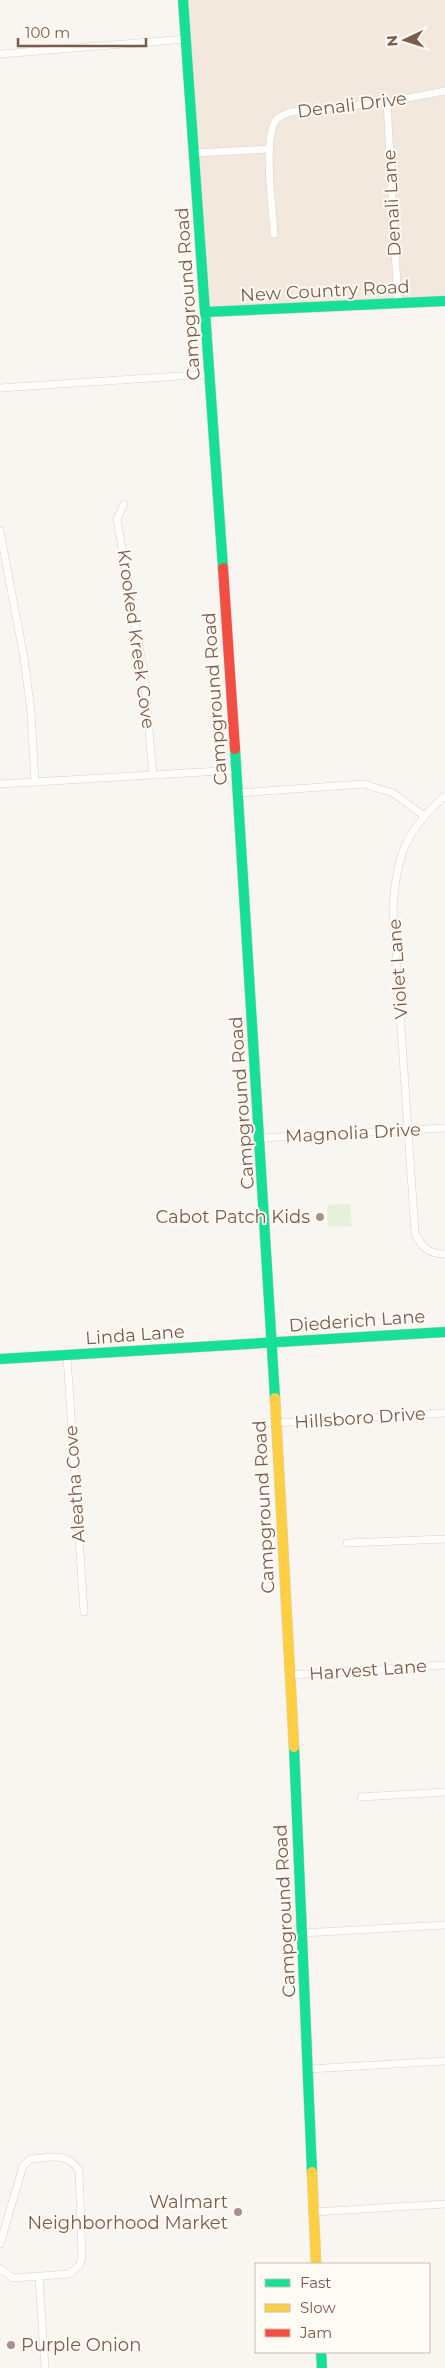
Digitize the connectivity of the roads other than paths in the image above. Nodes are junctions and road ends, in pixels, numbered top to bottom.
1 (183, 0) edge
2 (186, 39) junction
3 (0, 54) edge
4 (445, 92) edge
5 (387, 102) junction
6 (269, 149) junction
7 (194, 153) junction
8 (274, 234) dead end
9 (445, 301) edge
10 (398, 304) junction
11 (206, 312) junction
12 (210, 374) junction
13 (0, 388) edge
14 (124, 504) dead end
15 (0, 531) edge
16 (236, 770) junction
17 (153, 775) junction
18 (36, 782) junction
19 (0, 784) edge
20 (238, 793) junction
21 (445, 796) edge
22 (423, 815) junction
23 (445, 1128) edge
24 (409, 1130) junction
25 (261, 1138) junction
26 (445, 1254) edge
27 (445, 1332) edge
28 (272, 1343) junction
29 (67, 1356) junction
30 (0, 1359) edge
31 (445, 1413) edge
32 (276, 1423) junction
33 (445, 1539) edge
34 (347, 1543) dead end
35 (84, 1612) dead end
36 (445, 1665) edge
37 (290, 1675) junction
38 (445, 1792) edge
39 (361, 1797) dead end
40 (445, 1925) edge
41 (302, 1933) junction
42 (445, 2061) edge
43 (309, 2069) junction
44 (445, 2204) edge
45 (314, 2212) junction
46 (0, 2244) edge
47 (316, 2263) edge
48 (0, 2269) edge
49 (39, 2278) junction
50 (321, 2353) edge
51 (45, 2368) edge
52 (322, 2368) edge

1 - 2 street, Campground Road
2 - 3 street
2 - 7 street, Campground Road
4 - 5 street, Denali Drive
5 - 6 street, Denali Drive
5 - 10 street, Denali Lane
6 - 7 street
6 - 8 street
7 - 11 street, Campground Road
9 - 10 street, New Country Road
10 - 11 street, New Country Road
11 - 12 street, Campground Road
12 - 13 street
12 - 16 street, Campground Road
14 - 17 street, Krooked Kreek Cove
15 - 18 street
16 - 17 street
16 - 20 street, Campground Road
17 - 18 street
18 - 19 street
20 - 22 street
20 - 25 street, Campground Road
21 - 22 street, Violet Lane
22 - 24 street, Violet Lane
23 - 24 street, Magnolia Drive
24 - 25 street, Magnolia Drive
24 - 26 street, Violet Lane
25 - 28 street, Campground Road
27 - 28 street, Diederich Lane
28 - 29 street, Linda Lane
28 - 32 street, Campground Road
29 - 30 street, Linda Lane
29 - 35 street, Aleatha Cove
31 - 32 street, Hillsboro Drive
32 - 37 street, Campground Road
33 - 34 street
36 - 37 street, Harvest Lane
37 - 41 street, Campground Road
38 - 39 street
40 - 41 street
41 - 43 street, Campground Road
42 - 43 street
43 - 45 street, Campground Road
44 - 45 street
45 - 47 street, Campground Road
46 - 49 street
48 - 49 street
49 - 51 street
50 - 52 street

